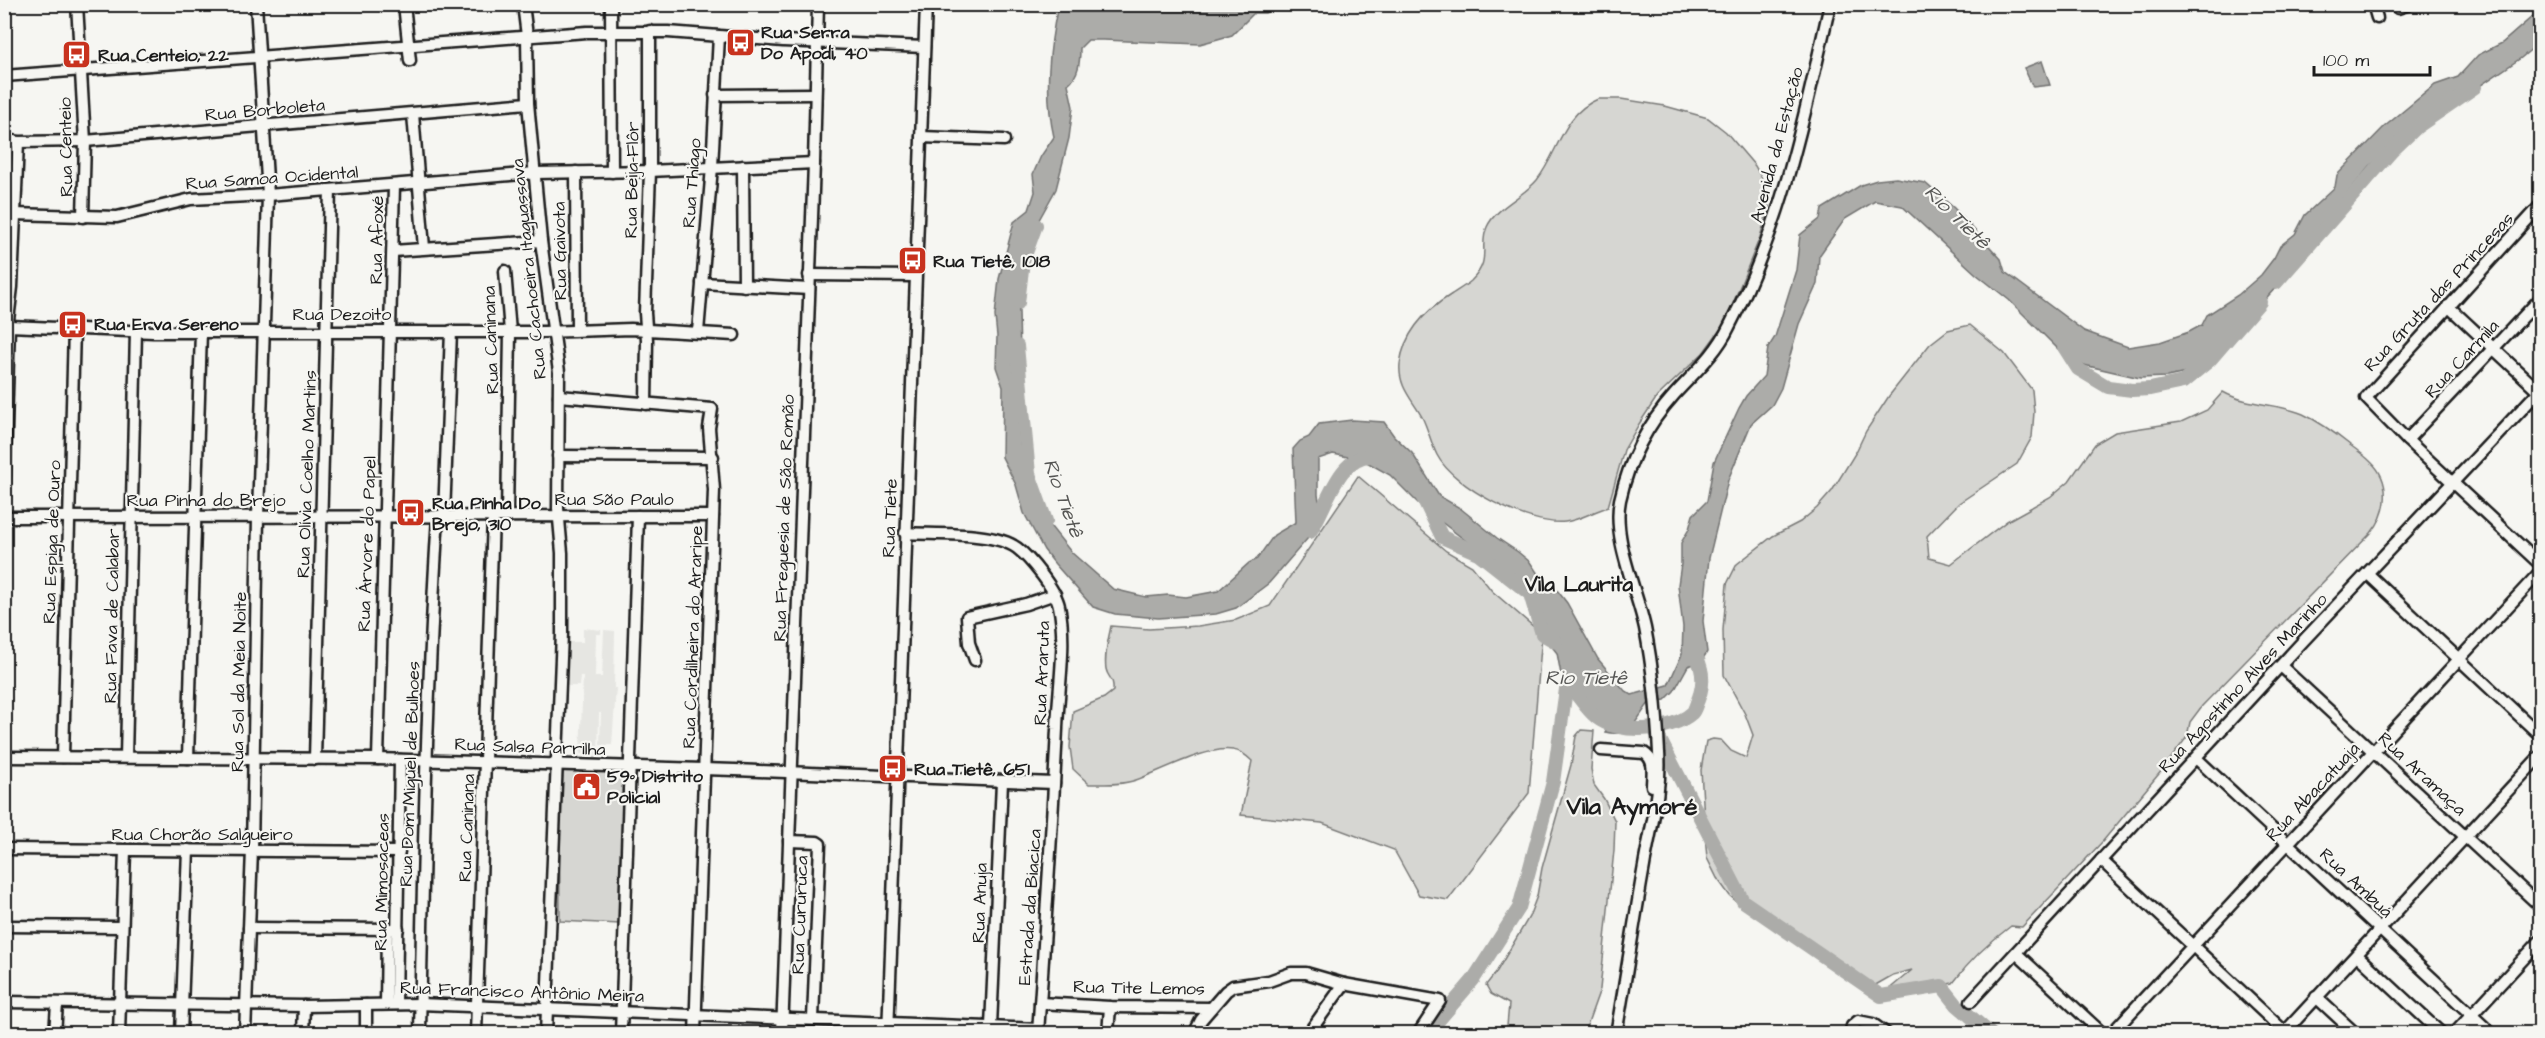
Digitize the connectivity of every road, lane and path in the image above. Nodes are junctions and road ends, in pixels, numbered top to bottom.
1 (77, 4) edge
2 (256, 4) edge
3 (404, 4) edge
4 (523, 4) edge
5 (611, 4) edge
6 (818, 4) edge
7 (926, 4) edge
8 (1830, 4) edge
9 (2373, 4) edge
10 (2410, 4) edge
11 (2398, 8) dead end
12 (2377, 18) dead end
13 (612, 31) junction
14 (650, 31) junction
15 (527, 36) junction
16 (719, 36) junction
17 (816, 42) junction
18 (408, 44) junction
19 (924, 47) junction
20 (260, 57) junction
21 (410, 61) dead end
22 (81, 70) junction
23 (4, 76) edge
24 (815, 94) junction
25 (715, 95) junction
26 (528, 103) junction
27 (413, 114) junction
28 (264, 127) junction
29 (921, 137) junction
30 (4, 139) edge
31 (1004, 140) dead end
32 (85, 141) junction
33 (18, 142) junction
34 (814, 163) junction
35 (743, 166) junction
36 (712, 167) junction
37 (650, 171) junction
38 (576, 172) junction
39 (612, 172) junction
40 (535, 173) junction
41 (420, 183) junction
42 (394, 186) junction
43 (330, 190) junction
44 (268, 195) junction
45 (2538, 213) edge
46 (14, 214) junction
47 (83, 217) junction
48 (541, 241) junction
49 (424, 248) junction
50 (393, 251) junction
51 (505, 271) dead end
52 (809, 275) junction
53 (915, 276) junction
54 (702, 283) junction
55 (744, 286) junction
56 (809, 289) junction
57 (2541, 299) edge
58 (2448, 306) junction
59 (7, 325) edge
60 (74, 328) junction
61 (577, 329) junction
62 (391, 330) junction
63 (646, 330) junction
64 (201, 331) junction
65 (264, 331) junction
66 (328, 331) junction
67 (553, 331) junction
68 (136, 332) junction
69 (451, 332) junction
70 (510, 332) junction
71 (698, 332) junction
72 (734, 335) dead end
73 (2494, 349) junction
74 (2540, 391) edge
75 (559, 396) junction
76 (646, 404) junction
77 (2407, 440) junction
78 (558, 456) junction
79 (712, 457) junction
80 (2453, 482) junction
81 (4, 496) edge
82 (321, 516) junction
83 (384, 516) junction
84 (441, 516) junction
85 (493, 516) junction
86 (507, 516) junction
87 (558, 516) junction
88 (638, 516) junction
89 (713, 516) junction
90 (4, 517) edge
91 (130, 517) junction
92 (194, 517) junction
93 (258, 517) junction
94 (69, 518) junction
95 (906, 533) junction
96 (2541, 564) edge
97 (2541, 573) edge
98 (2368, 574) junction
99 (1055, 594) junction
100 (2459, 659) junction
101 (975, 660) dead end
102 (2281, 666) junction
103 (2541, 735) edge
104 (1600, 750) dead end
105 (2374, 751) junction
106 (2541, 756) edge
107 (63, 757) junction
108 (126, 757) junction
109 (4, 758) edge
110 (188, 758) junction
111 (254, 758) junction
112 (2196, 758) junction
113 (315, 759) junction
114 (378, 759) junction
115 (400, 760) junction
116 (426, 760) junction
117 (486, 762) junction
118 (557, 764) junction
119 (629, 767) junction
120 (705, 769) junction
121 (792, 773) junction
122 (896, 778) junction
123 (1002, 782) junction
124 (1054, 783) junction
125 (1652, 826) junction
126 (2466, 836) junction
127 (789, 841) junction
128 (2288, 843) junction
129 (4, 849) edge
130 (125, 850) junction
131 (188, 850) junction
132 (252, 850) junction
133 (399, 852) junction
134 (2101, 860) junction
135 (2541, 906) edge
136 (4, 926) edge
137 (123, 927) junction
138 (249, 928) junction
139 (392, 928) junction
140 (2380, 929) junction
141 (2541, 941) edge
142 (2192, 946) junction
143 (2016, 952) junction
144 (2356, 955) junction
145 (1344, 984) junction
146 (2316, 997) junction
147 (1971, 1001) dead end
148 (4, 1002) edge
149 (1040, 1003) junction
150 (57, 1004) junction
151 (391, 1004) junction
152 (420, 1004) junction
153 (120, 1005) junction
154 (182, 1005) junction
155 (246, 1005) junction
156 (366, 1005) junction
157 (304, 1006) junction
158 (478, 1007) junction
159 (1110, 1007) junction
160 (1211, 1008) junction
161 (547, 1009) junction
162 (621, 1012) junction
163 (696, 1015) junction
164 (2470, 1016) junction
165 (782, 1018) junction
166 (813, 1019) junction
167 (889, 1022) junction
168 (992, 1026) junction
169 (1852, 1028) edge
170 (968, 1029) edge
171 (1038, 1031) edge
172 (2458, 1032) edge
173 (2285, 1033) edge
174 (56, 1034) edge
175 (119, 1034) edge
176 (181, 1034) edge
177 (244, 1034) edge
178 (303, 1034) edge
179 (366, 1034) edge
180 (420, 1034) edge
181 (476, 1034) edge
182 (546, 1034) edge
183 (621, 1034) edge
184 (695, 1034) edge
185 (782, 1034) edge
186 (888, 1034) edge
187 (1108, 1034) edge
188 (1194, 1034) edge
189 (1308, 1034) edge
190 (1418, 1034) edge
191 (1616, 1034) edge
192 (1887, 1034) edge
193 (2103, 1034) edge
194 (2111, 1034) edge
195 (2356, 1034) edge
196 (2442, 1034) edge
197 (2476, 1034) edge
198 (2492, 1034) edge

1 - 22 street, Rua Centeio
2 - 20 street, Rua Sol da Meia Noite
3 - 18 street
4 - 15 street, Rua Cachoeira Itaguassava
5 - 13 street
6 - 17 street, Rua Freguesia de São Romão
7 - 19 street, Rua Tiete
8 - 125 street, Avenida da Estação
9 - 12 street
10 - 11 street
13 - 14 street
13 - 15 street
13 - 39 street
14 - 16 street
14 - 37 street, Rua Beija-Flôr
15 - 18 street
15 - 26 street, Rua Cachoeira Itaguassava
16 - 17 street
16 - 25 street, Rua Thiago
17 - 19 street
17 - 24 street, Rua Freguesia de São Romão
18 - 20 street
18 - 21 street
19 - 29 street, Rua Tiete
20 - 22 street
20 - 28 street, Rua Sol da Meia Noite
22 - 23 street
22 - 32 street, Rua Centeio
24 - 25 street
24 - 34 street, Rua Freguesia de São Romão
25 - 36 street, Rua Thiago
26 - 27 street, Rua Borboleta
26 - 40 street, Rua Cachoeira Itaguassava
27 - 28 street, Rua Borboleta
27 - 41 street
28 - 32 street, Rua Borboleta
28 - 44 street, Rua Sol da Meia Noite
29 - 31 street
29 - 53 street, Rua Tiete
30 - 33 street, Rua Borboleta
32 - 33 street, Rua Borboleta
32 - 47 street, Rua Centeio
33 - 46 street
34 - 35 street, Rua Samoa Ocidental
34 - 52 street, Rua Freguesia de São Romão
35 - 36 street, Rua Samoa Ocidental
35 - 55 street
36 - 37 street, Rua Samoa Ocidental
36 - 54 street, Rua Thiago
37 - 39 street, Rua Samoa Ocidental
37 - 63 street, Rua Beija-Flôr
38 - 39 street, Rua Samoa Ocidental
38 - 40 street, Rua Samoa Ocidental
38 - 61 street, Rua Gaivota
40 - 41 street, Rua Samoa Ocidental
40 - 48 street, Rua Cachoeira Itaguassava
41 - 42 street, Rua Samoa Ocidental
41 - 49 street
42 - 43 street, Rua Samoa Ocidental
42 - 50 street, Rua Afoxé
43 - 44 street, Rua Samoa Ocidental
43 - 66 street, Rua Olívia Coelho Martins
44 - 47 street, Rua Samoa Ocidental
44 - 65 street, Rua Sol da Meia Noite
45 - 58 street, Rua Gruta das Princesas
46 - 47 street, Rua Samoa Ocidental
46 - 59 street
48 - 49 street
48 - 67 street, Rua Cachoeira Itaguassava
49 - 50 street
50 - 62 street, Rua Afoxé
51 - 70 street, Rua Caninana
52 - 53 street
52 - 56 street, Rua Freguesia de São Romão
53 - 95 street, Rua Tiete
54 - 55 street
54 - 71 street, Rua Thiago
55 - 56 street
56 - 121 street, Rua Freguesia de São Romão
57 - 73 street, Rua Carmila
58 - 73 street
58 - 77 street, Rua Gruta das Princesas
59 - 60 street, Rua Dezoito
59 - 81 street
60 - 68 street, Rua Dezoito
60 - 94 street, Rua Espiga de Ouro
61 - 63 street, Rua Dezoito
61 - 67 street, Rua Dezoito
62 - 66 street, Rua Dezoito
62 - 69 street, Rua Dezoito
62 - 83 street, Rua Árvore do Papel
63 - 71 street, Rua Dezoito
63 - 76 street, Rua Beija-Flôr
64 - 65 street, Rua Dezoito
64 - 68 street, Rua Dezoito
64 - 92 street
65 - 66 street, Rua Dezoito
65 - 93 street, Rua Sol da Meia Noite
66 - 82 street, Rua Olívia Coelho Martins
67 - 70 street, Rua Dezoito
67 - 75 street, Rua Cachoeira Itaguassava
68 - 91 street, Rua Fava de Calabar
69 - 70 street, Rua Dezoito
69 - 84 street, Rua Dom Miguel de Bulhoes
70 - 86 street, Rua Caninana
71 - 72 street, Rua Dezoito
73 - 74 street
73 - 77 street, Rua Carmila
74 - 80 street, Rua Agostinho Alves Marinho
75 - 76 street
75 - 78 street, Rua Cachoeira Itaguassava
76 - 79 street, Rua Cordilheira do Araripe
77 - 80 street
78 - 79 street
78 - 87 street, Rua Cachoeira Itaguassava
79 - 89 street, Rua Cordilheira do Araripe
80 - 96 street
80 - 98 street, Rua Agostinho Alves Marinho
82 - 83 street, Rua Pinha do Brejo
82 - 93 street, Rua Pinha do Brejo
82 - 113 street, Rua Olívia Coelho Martins
83 - 84 street, Rua Pinha do Brejo
83 - 114 street, Rua Árvore do Papel
84 - 85 street, Rua São Paulo
84 - 116 street, Rua Dom Miguel de Bulhoes
85 - 86 street, Rua São Paulo
85 - 117 street, Rua Caninana
86 - 87 street, Rua São Paulo
87 - 88 street, Rua São Paulo
87 - 118 street, Rua Cachoeira Itaguassava
88 - 89 street, Rua São Paulo
88 - 119 street
89 - 120 street, Rua Cordilheira do Araripe
90 - 94 street, Rua Pinha do Brejo
91 - 92 street, Rua Pinha do Brejo
91 - 94 street, Rua Pinha do Brejo
91 - 108 street, Rua Fava de Calabar
92 - 93 street, Rua Pinha do Brejo
92 - 110 street
93 - 111 street, Rua Sol da Meia Noite
94 - 107 street, Rua Espiga de Ouro
95 - 99 street, Rua Araruta
95 - 122 street, Rua Tiete
97 - 100 street, Rua Abacatuaja
98 - 100 street
98 - 102 street, Rua Agostinho Alves Marinho
99 - 101 street
99 - 124 street, Rua Araruta
100 - 103 street
100 - 105 street, Rua Abacatuaja
102 - 105 street, Rua Aramaça
102 - 112 street, Rua Agostinho Alves Marinho
104 - 125 street
105 - 126 street, Rua Aramaça
105 - 128 street, Rua Abacatuaja
106 - 126 street
107 - 108 street, Rua Salsa Parrilha
107 - 109 street, Rua Salsa Parrilha
108 - 110 street, Rua Salsa Parrilha
110 - 111 street, Rua Salsa Parrilha
111 - 113 street, Rua Salsa Parrilha
111 - 132 street, Rua Sol da Meia Noite
112 - 128 street, Rua Ambuá
112 - 134 street, Rua Agostinho Alves Marinho
113 - 114 street, Rua Salsa Parrilha
114 - 115 street, Rua Salsa Parrilha
115 - 116 street, Rua Salsa Parrilha
115 - 133 street, Rua Mimosaceas
116 - 117 street, Rua Salsa Parrilha
116 - 152 street, Rua Dom Miguel de Bulhoes
117 - 118 street, Rua Salsa Parrilha
117 - 158 street, Rua Caninana
118 - 119 street, Rua Salsa Parrilha
118 - 161 street, Rua Cachoeira Itaguassava
119 - 120 street, Rua Salsa Parrilha
119 - 162 street
120 - 121 street, Rua Salsa Parrilha
120 - 163 street, Rua Cordilheira do Araripe
121 - 122 street, Rua Salsa Parrilha
121 - 127 street, Rua Freguesia de São Romão
122 - 123 street, Rua Salsa Parrilha
122 - 167 street, Rua Tiete
123 - 124 street, Rua Salsa Parrilha
123 - 168 street, Rua Anuja
124 - 149 street, Estrada da Biacica
125 - 191 street
126 - 135 street, Rua Aramaça
126 - 140 street
127 - 165 street, Rua Freguesia de São Romão
127 - 166 street, Rua Cururuca
128 - 140 street, Rua Ambuá
128 - 142 street, Rua Abacatuaja
129 - 130 street, Rua Chorão Salgueiro
130 - 131 street, Rua Chorão Salgueiro
130 - 137 street
131 - 132 street, Rua Chorão Salgueiro
131 - 154 street
132 - 133 street, Rua Chorão Salgueiro
132 - 138 street, Rua Sol da Meia Noite
133 - 139 street, Rua Mimosaceas
134 - 142 street
134 - 143 street, Rua Agostinho Alves Marinho
136 - 137 street
137 - 153 street
138 - 139 street
138 - 155 street, Rua Sol da Meia Noite
139 - 151 street, Rua Mimosaceas
140 - 144 street
140 - 164 street, Rua Ambuá
141 - 164 street
142 - 173 street
142 - 194 street, Rua Abacatuaja
143 - 147 street, Rua Agostinho Alves Marinho
143 - 193 street
144 - 146 street
144 - 196 street
145 - 160 street, Rua Tite Lemos
145 - 189 street
145 - 190 street, Rua Tite Lemos
146 - 173 street
146 - 195 street
148 - 150 street, Rua Francisco Antônio Meira
149 - 159 street, Rua Tite Lemos
149 - 171 street, Estrada da Biacica
150 - 153 street, Rua Francisco Antônio Meira
150 - 174 street
151 - 152 street, Rua Francisco Antônio Meira
151 - 156 street, Rua Francisco Antônio Meira
152 - 158 street, Rua Francisco Antônio Meira
152 - 180 street, Rua Dom Miguel de Bulhoes
153 - 154 street, Rua Francisco Antônio Meira
153 - 175 street
154 - 155 street, Rua Francisco Antônio Meira
154 - 176 street
155 - 157 street, Rua Francisco Antônio Meira
155 - 177 street, Rua Sol da Meia Noite
156 - 157 street, Rua Francisco Antônio Meira
156 - 179 street
157 - 178 street
158 - 161 street, Rua Francisco Antônio Meira
158 - 181 street, Rua Caninana
159 - 160 street, Rua Tite Lemos
159 - 187 street
160 - 188 street
161 - 162 street, Rua Francisco Antônio Meira
161 - 182 street, Rua Cachoeira Itaguassava
162 - 163 street, Rua Francisco Antônio Meira
162 - 183 street
163 - 165 street, Rua Francisco Antônio Meira
163 - 184 street, Rua Cordilheira do Araripe
164 - 172 street
164 - 197 street
164 - 198 street, Rua Ambuá
165 - 166 street, Rua Francisco Antônio Meira
165 - 185 street, Rua Freguesia de São Romão
166 - 167 street, Rua Francisco Antônio Meira
167 - 170 street, Rua Francisco Antônio Meira
167 - 186 street, Rua Tiete
168 - 170 street, Rua Francisco Antônio Meira
168 - 171 street, Rua Francisco Antônio Meira
169 - 192 street

